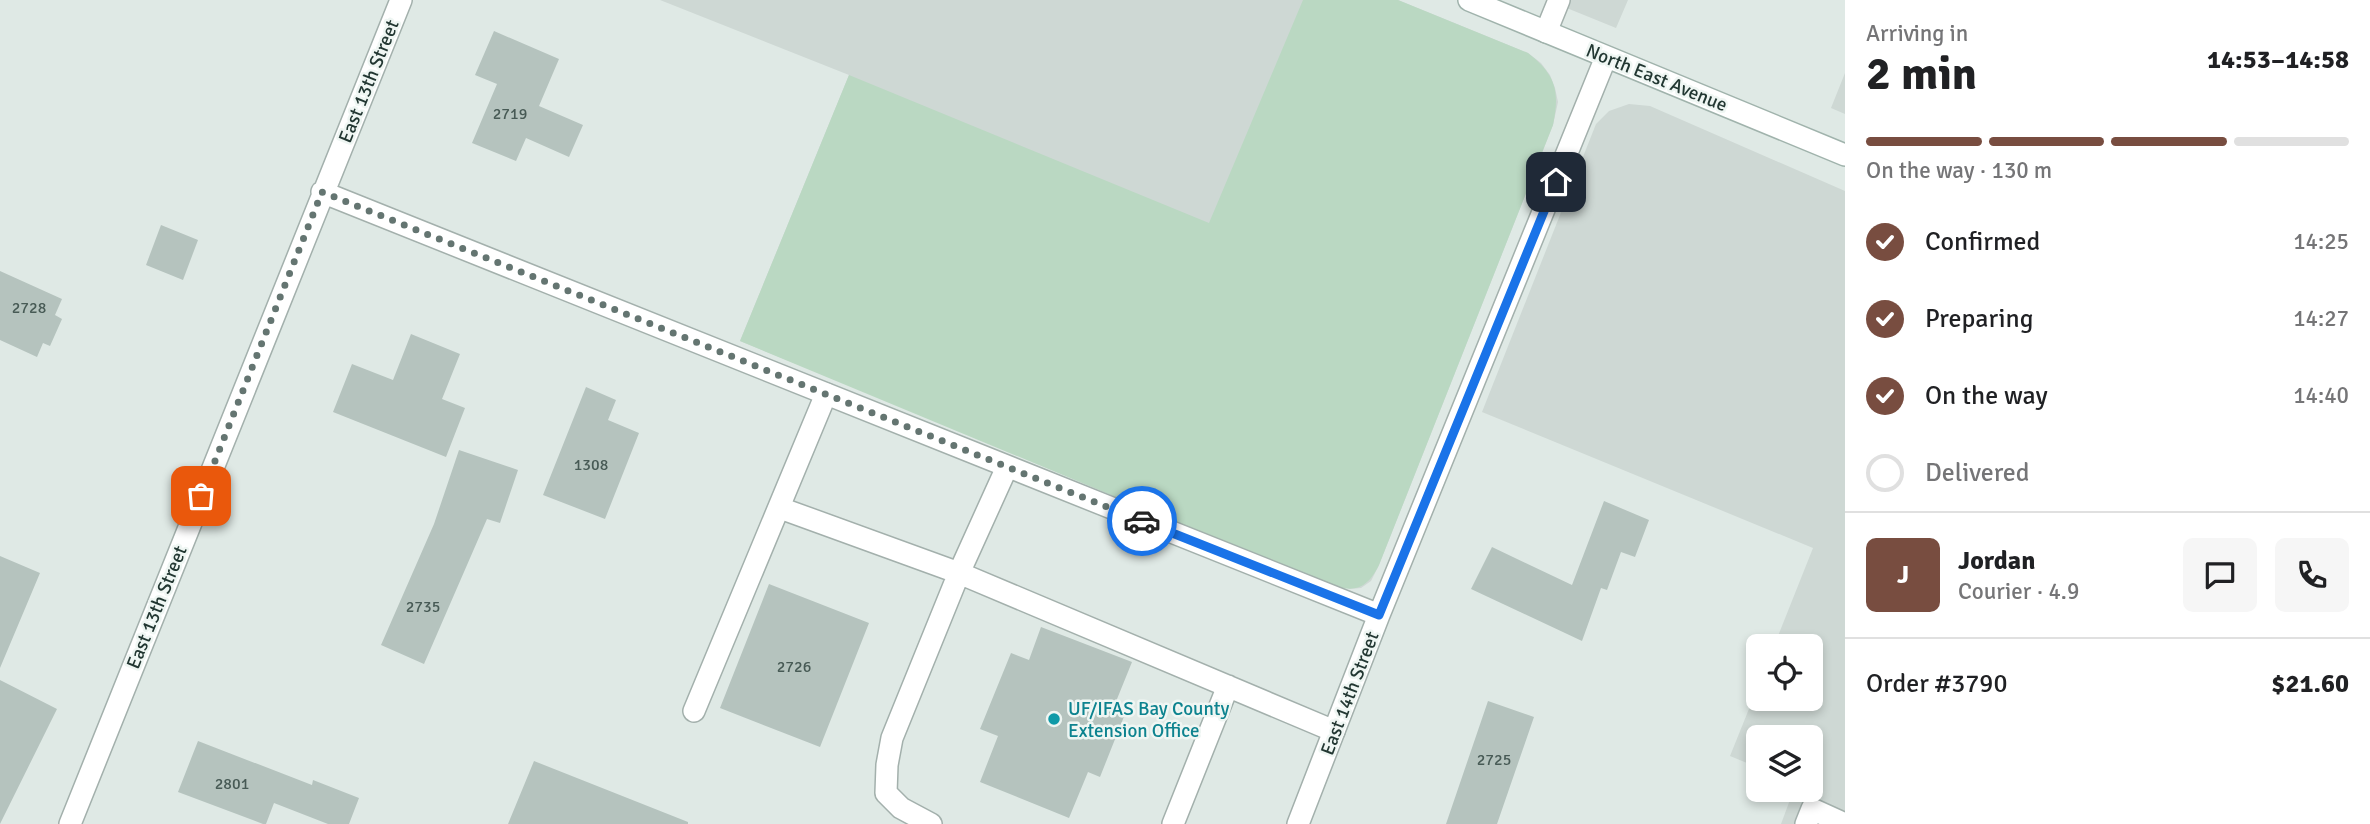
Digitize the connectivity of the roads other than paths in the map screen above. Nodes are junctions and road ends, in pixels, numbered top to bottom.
1 (401, 0) edge
2 (1469, 0) edge
3 (1559, 0) edge
4 (1546, 32) junction
5 (1606, 57) junction
6 (1845, 155) edge
7 (322, 192) junction
8 (826, 394) junction
9 (1007, 467) junction
10 (780, 508) junction
11 (959, 573) junction
12 (1379, 615) junction
13 (1228, 686) junction
14 (694, 711) dead end
15 (1334, 731) junction
16 (70, 824) edge
17 (931, 824) edge
18 (1173, 824) edge
19 (1298, 824) edge
20 (1806, 824) edge
21 (1845, 824) edge

1 - 7 street, East 13th Street
2 - 4 street, North East Avenue
3 - 4 street
4 - 5 street, North East Avenue
5 - 6 street, North East Avenue
5 - 12 street, East 14th Street
7 - 8 street
7 - 16 street, East 13th Street
8 - 9 street
8 - 10 street
9 - 11 street
9 - 12 street
10 - 11 street
10 - 14 street
11 - 13 street
11 - 17 street
12 - 15 street, East 14th Street
13 - 15 street
13 - 18 street
15 - 19 street, East 14th Street
20 - 21 street

